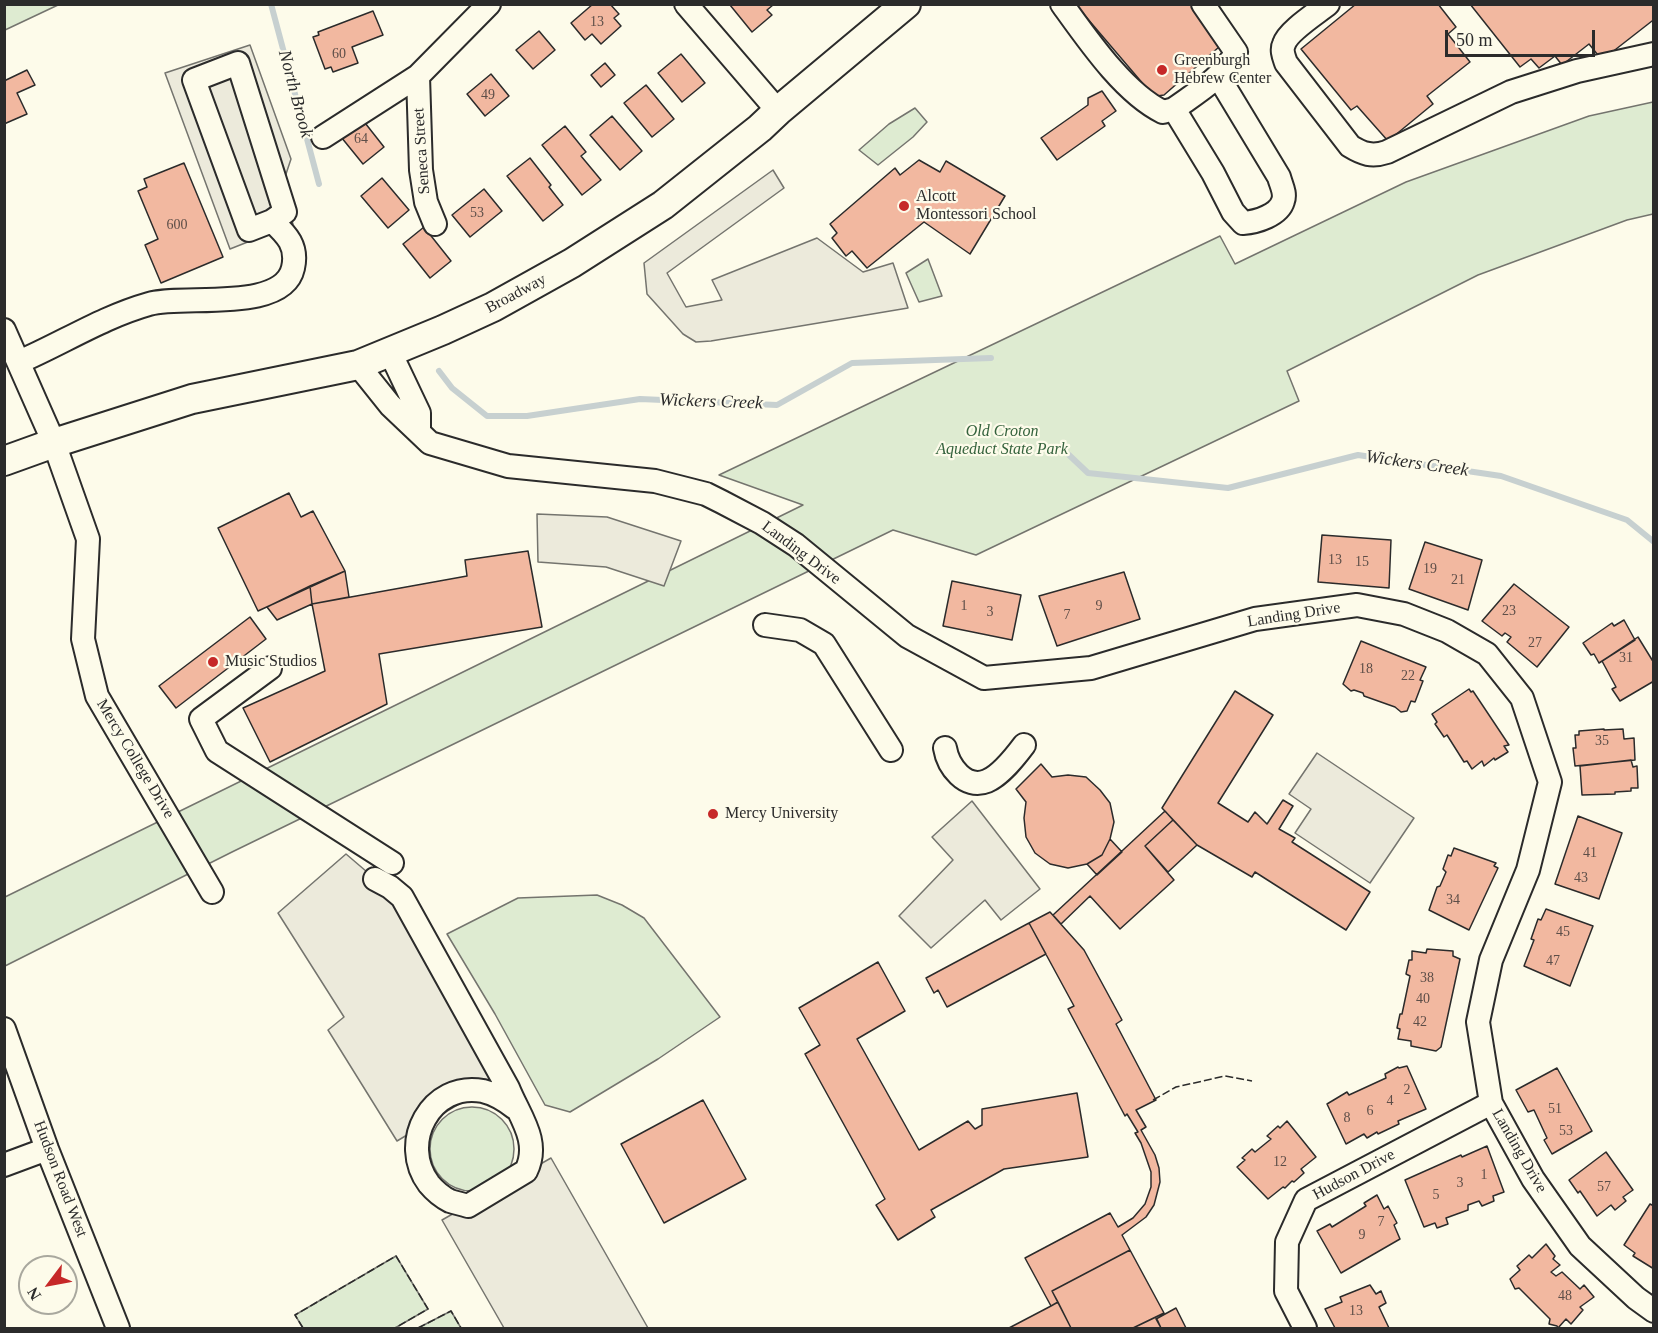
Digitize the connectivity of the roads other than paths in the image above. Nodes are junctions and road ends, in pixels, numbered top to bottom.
1 (489, 4) edge
2 (906, 4) edge
3 (1062, 4) edge
4 (1203, 4) edge
5 (1328, 4) edge
6 (690, 6) edge
7 (1653, 54) edge
8 (418, 76) junction
9 (1218, 76) junction
10 (1174, 109) junction
11 (778, 111) junction
12 (323, 137) dead end
13 (272, 221) junction
14 (435, 224) dead end
15 (4, 330) edge
16 (390, 352) junction
17 (19, 362) junction
18 (358, 365) junction
19 (419, 432) junction
20 (54, 442) junction
21 (4, 461) edge
22 (765, 625) dead end
23 (270, 668) dead end
24 (1024, 745) dead end
25 (945, 748) dead end
26 (891, 750) dead end
27 (392, 863) dead end
28 (375, 879) dead end
29 (212, 892) dead end
30 (4, 1029) edge
31 (1491, 1103) junction
32 (516, 1108) junction
33 (47, 1149) junction
34 (4, 1165) edge
35 (1653, 1311) edge
36 (118, 1329) edge
37 (1305, 1329) edge

1 - 8 street, Seneca Street
2 - 11 main road, Broadway
3 - 10 street
4 - 9 street
5 - 7 street
6 - 11 street
8 - 12 street, Seneca Street
8 - 14 street, Seneca Street
9 - 10 street
9 - 10 street
11 - 16 main road, Broadway
13 - 13 street
13 - 17 street
15 - 17 street, Mercy College Drive
16 - 18 main road, Broadway
16 - 19 street
17 - 20 street, Mercy College Drive
18 - 19 street, Landing Drive
18 - 20 main road, Broadway
19 - 31 street, Landing Drive
20 - 21 main road, Broadway
20 - 29 street, Mercy College Drive
22 - 26 street
23 - 27 street
24 - 25 street
28 - 32 street
30 - 33 street, Hudson Road West
31 - 35 street, Landing Drive
31 - 37 street, Hudson Drive
32 - 32 street
33 - 34 street
33 - 36 street, Hudson Road West

